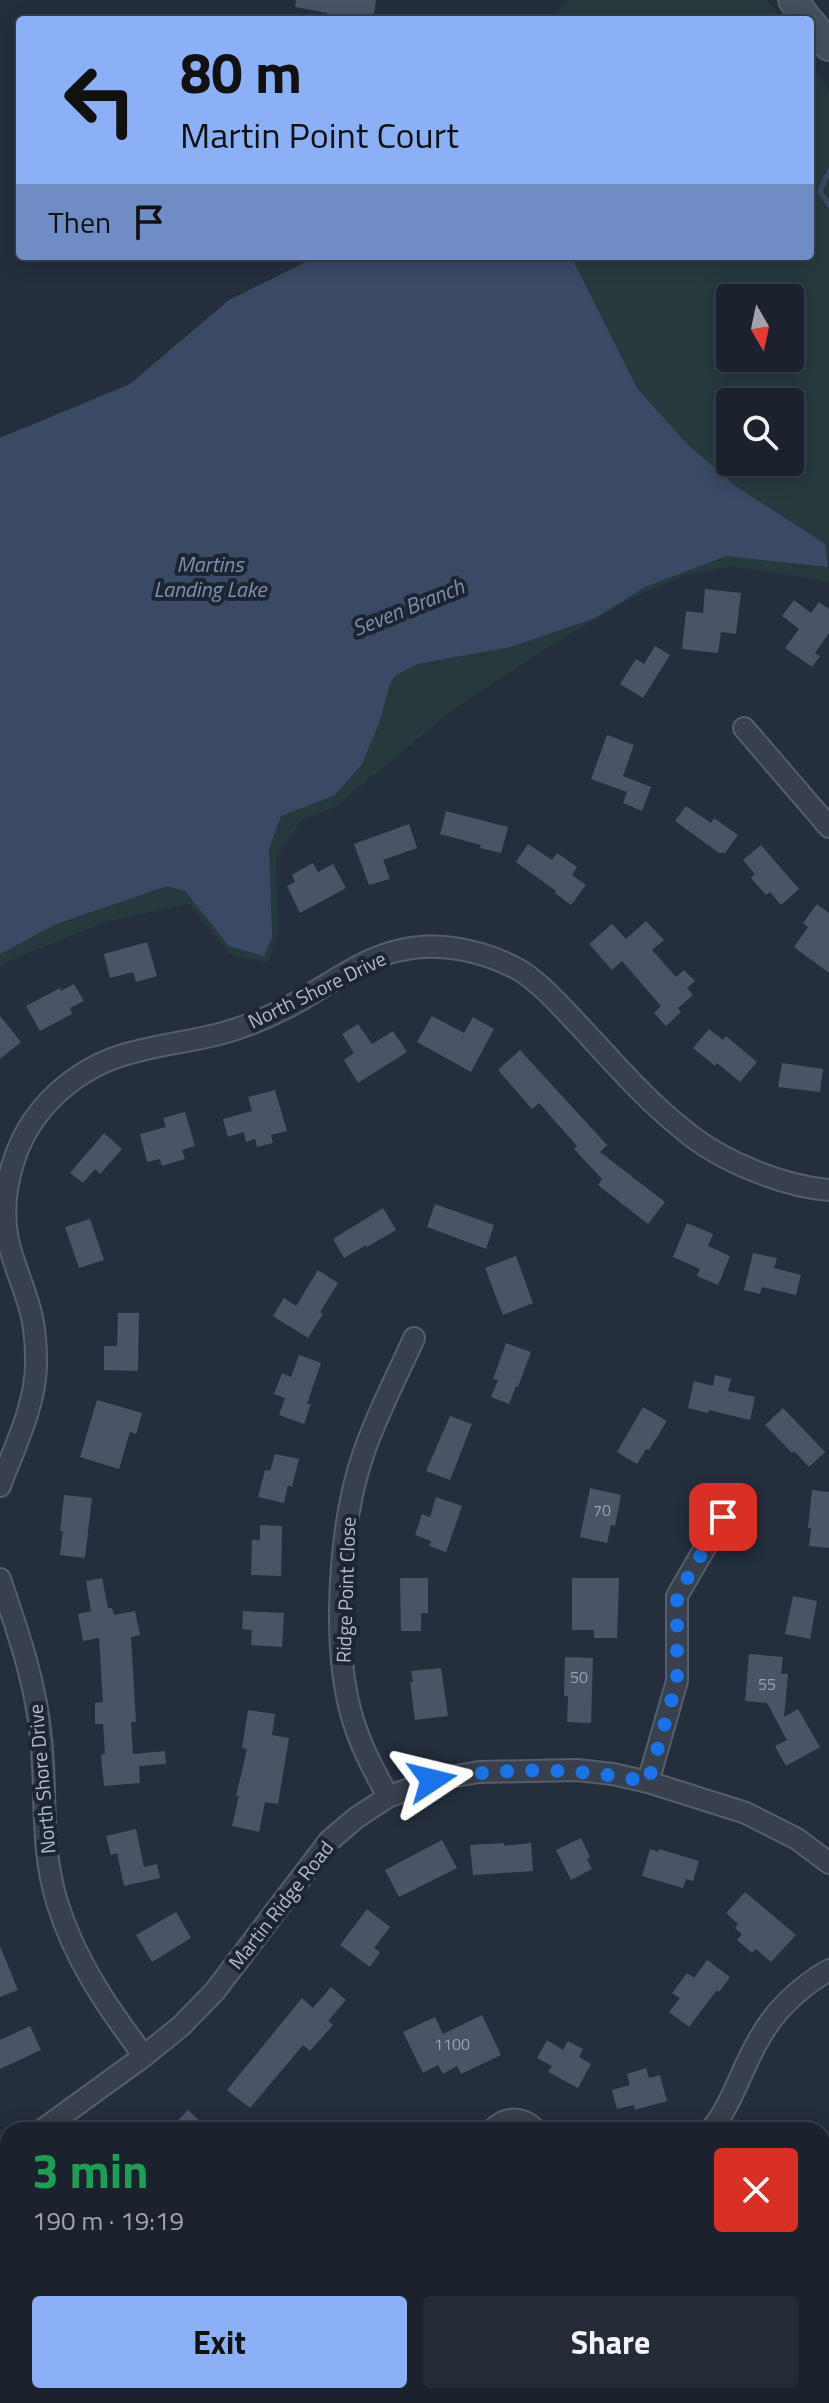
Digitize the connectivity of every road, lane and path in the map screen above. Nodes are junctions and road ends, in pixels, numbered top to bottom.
1 (793, 0) edge
2 (805, 16) edge
3 (814, 27) edge
4 (829, 46) edge
5 (744, 728) dead end
6 (829, 827) edge
7 (829, 1190) edge
8 (414, 1338) dead end
9 (0, 1486) edge
10 (723, 1517) dead end
11 (0, 1579) edge
12 (648, 1782) junction
13 (388, 1797) junction
14 (829, 1863) edge
15 (829, 1970) edge
16 (144, 2056) junction
17 (53, 2122) edge
18 (503, 2122) edge
19 (523, 2122) edge
20 (717, 2122) edge

1 - 2 street
3 - 4 street
5 - 6 street
7 - 9 street, North Shore Drive
8 - 13 street, Ridge Point Close
10 - 12 street
11 - 16 street, North Shore Drive
12 - 13 street, Martin Ridge Road
12 - 14 street, Martin Ridge Road
13 - 16 street, Martin Ridge Road
15 - 20 street
16 - 17 street, Martin Ridge Road
18 - 19 street

